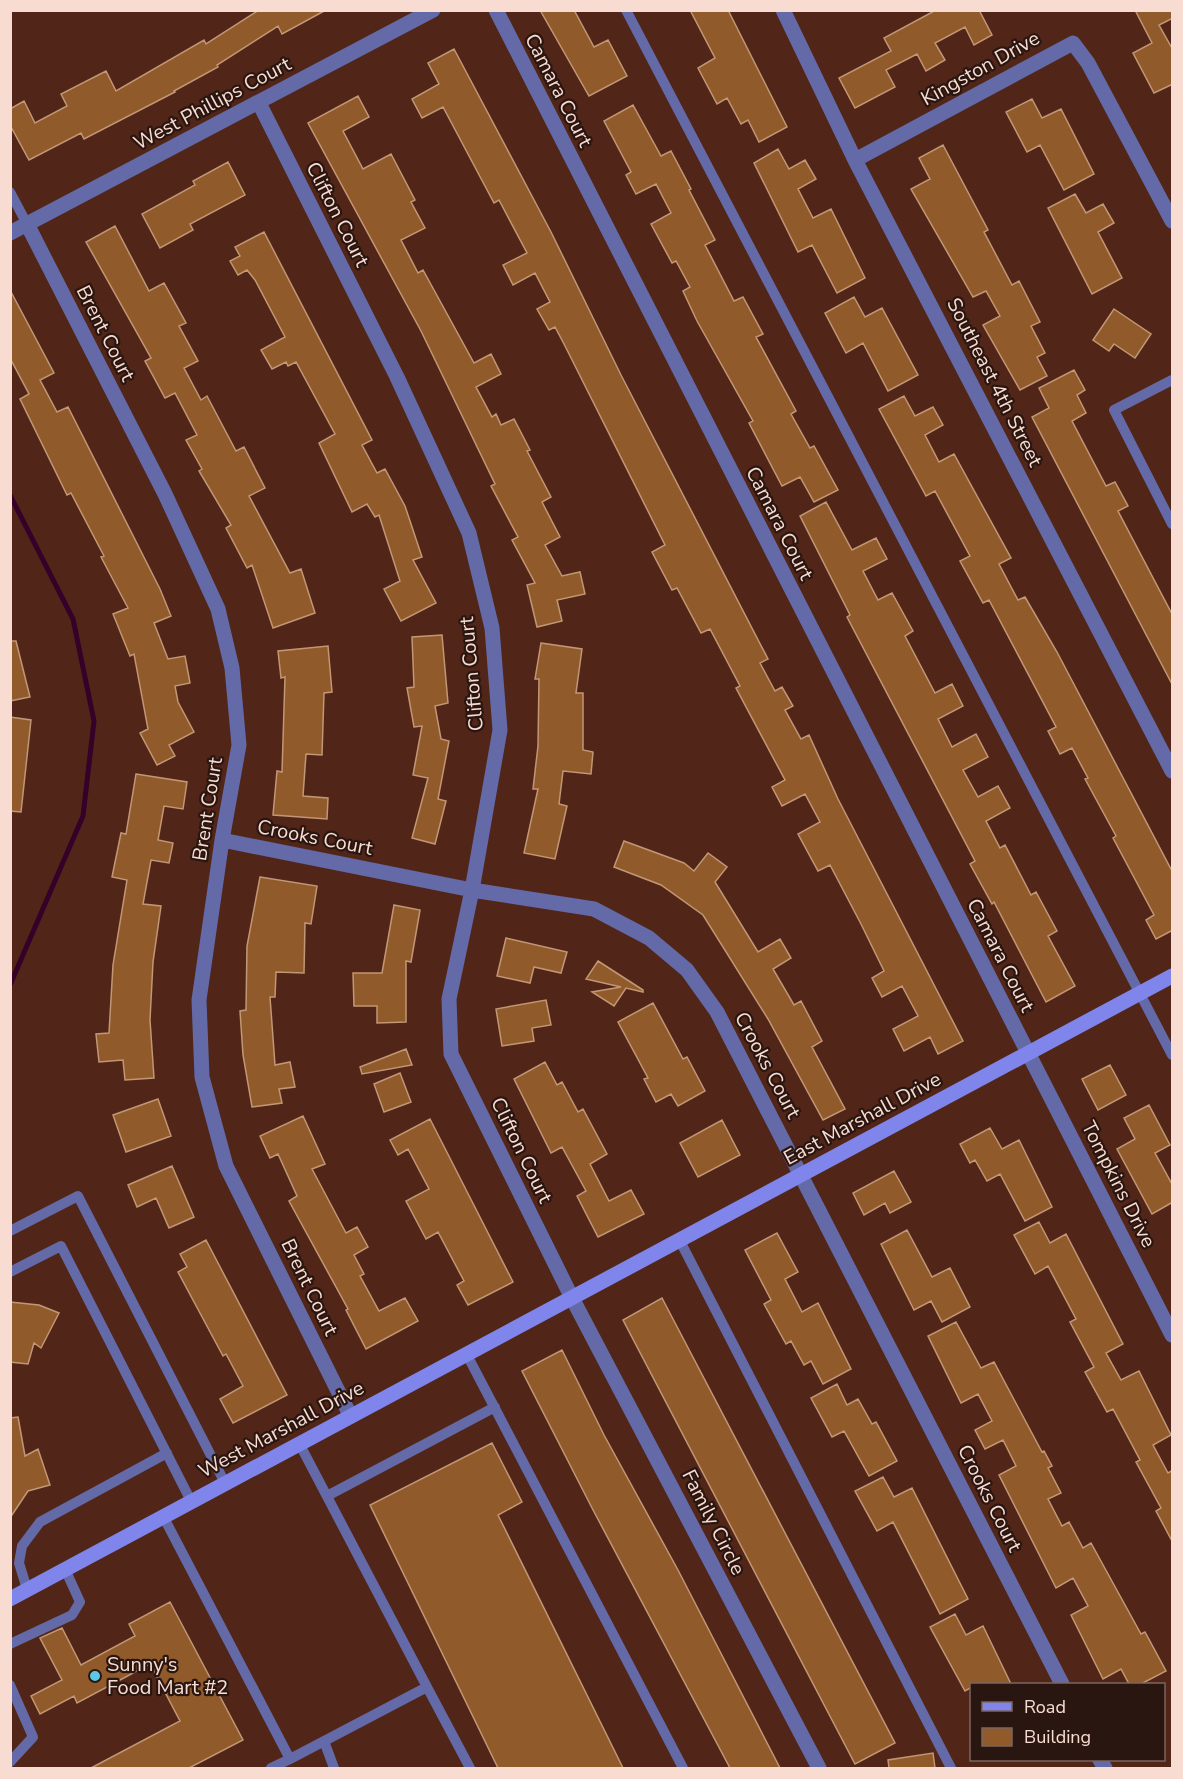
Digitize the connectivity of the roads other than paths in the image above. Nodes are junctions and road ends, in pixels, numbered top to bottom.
1 (433, 10) edge
2 (496, 10) edge
3 (626, 10) edge
4 (783, 10) edge
5 (259, 103) junction
6 (855, 160) junction
7 (10, 192) edge
8 (1173, 220) edge
9 (27, 224) junction
10 (10, 232) edge
11 (1173, 380) edge
12 (1173, 524) edge
13 (1173, 771) edge
14 (222, 840) junction
15 (472, 890) junction
16 (1173, 976) edge
17 (1141, 993) junction
18 (1028, 1053) junction
19 (1173, 1055) edge
20 (802, 1174) junction
21 (10, 1231) edge
22 (679, 1239) junction
23 (10, 1272) edge
24 (572, 1296) junction
25 (1173, 1335) edge
26 (466, 1353) junction
27 (495, 1407) junction
28 (350, 1416) junction
29 (299, 1443) junction
30 (167, 1454) junction
31 (225, 1483) junction
32 (327, 1496) junction
33 (191, 1501) junction
34 (163, 1516) junction
35 (65, 1569) junction
36 (27, 1589) junction
37 (10, 1599) edge
38 (10, 1644) edge
39 (1061, 1683) edge
40 (10, 1685) edge
41 (428, 1687) junction
42 (324, 1741) junction
43 (290, 1759) junction
44 (10, 1762) edge
45 (271, 1768) edge
46 (334, 1768) edge
47 (470, 1768) edge
48 (683, 1768) edge
49 (819, 1768) edge
50 (951, 1768) edge

1 - 5 street, West Phillips Court
2 - 18 street, Camara Court
3 - 17 lane
4 - 6 street, Southeast 4th Street
5 - 9 street, West Phillips Court
5 - 15 street, Clifton Court
6 - 8 street, Kingston Drive
6 - 13 street, Southeast 4th Street
7 - 9 lane
9 - 10 street, West Phillips Court
9 - 14 street, Brent Court
11 - 12 lane
14 - 15 street, Crooks Court
14 - 28 street, Brent Court
15 - 20 street, Crooks Court
15 - 24 street, Clifton Court
16 - 17 main road, East Marshall Drive
17 - 18 main road, East Marshall Drive
17 - 19 lane
18 - 20 main road, East Marshall Drive
18 - 25 street, Tompkins Drive
20 - 22 main road, East Marshall Drive
20 - 39 street, Crooks Court
21 - 31 lane
22 - 24 main road, East Marshall Drive
22 - 50 lane
23 - 30 lane
24 - 26 main road, West Marshall Drive
24 - 49 street, Family Circle
26 - 27 lane
26 - 28 main road, West Marshall Drive
27 - 32 lane
27 - 48 lane
28 - 29 main road, West Marshall Drive
29 - 31 main road, West Marshall Drive
29 - 32 lane
30 - 33 lane
30 - 36 lane
31 - 33 main road, West Marshall Drive
32 - 41 lane
33 - 34 main road, West Marshall Drive
34 - 35 main road, West Marshall Drive
34 - 43 lane
35 - 36 main road, West Marshall Drive
35 - 38 lane
36 - 37 main road, West Marshall Drive
40 - 44 lane
41 - 42 lane
41 - 47 lane
42 - 43 lane
42 - 46 lane
43 - 45 lane

